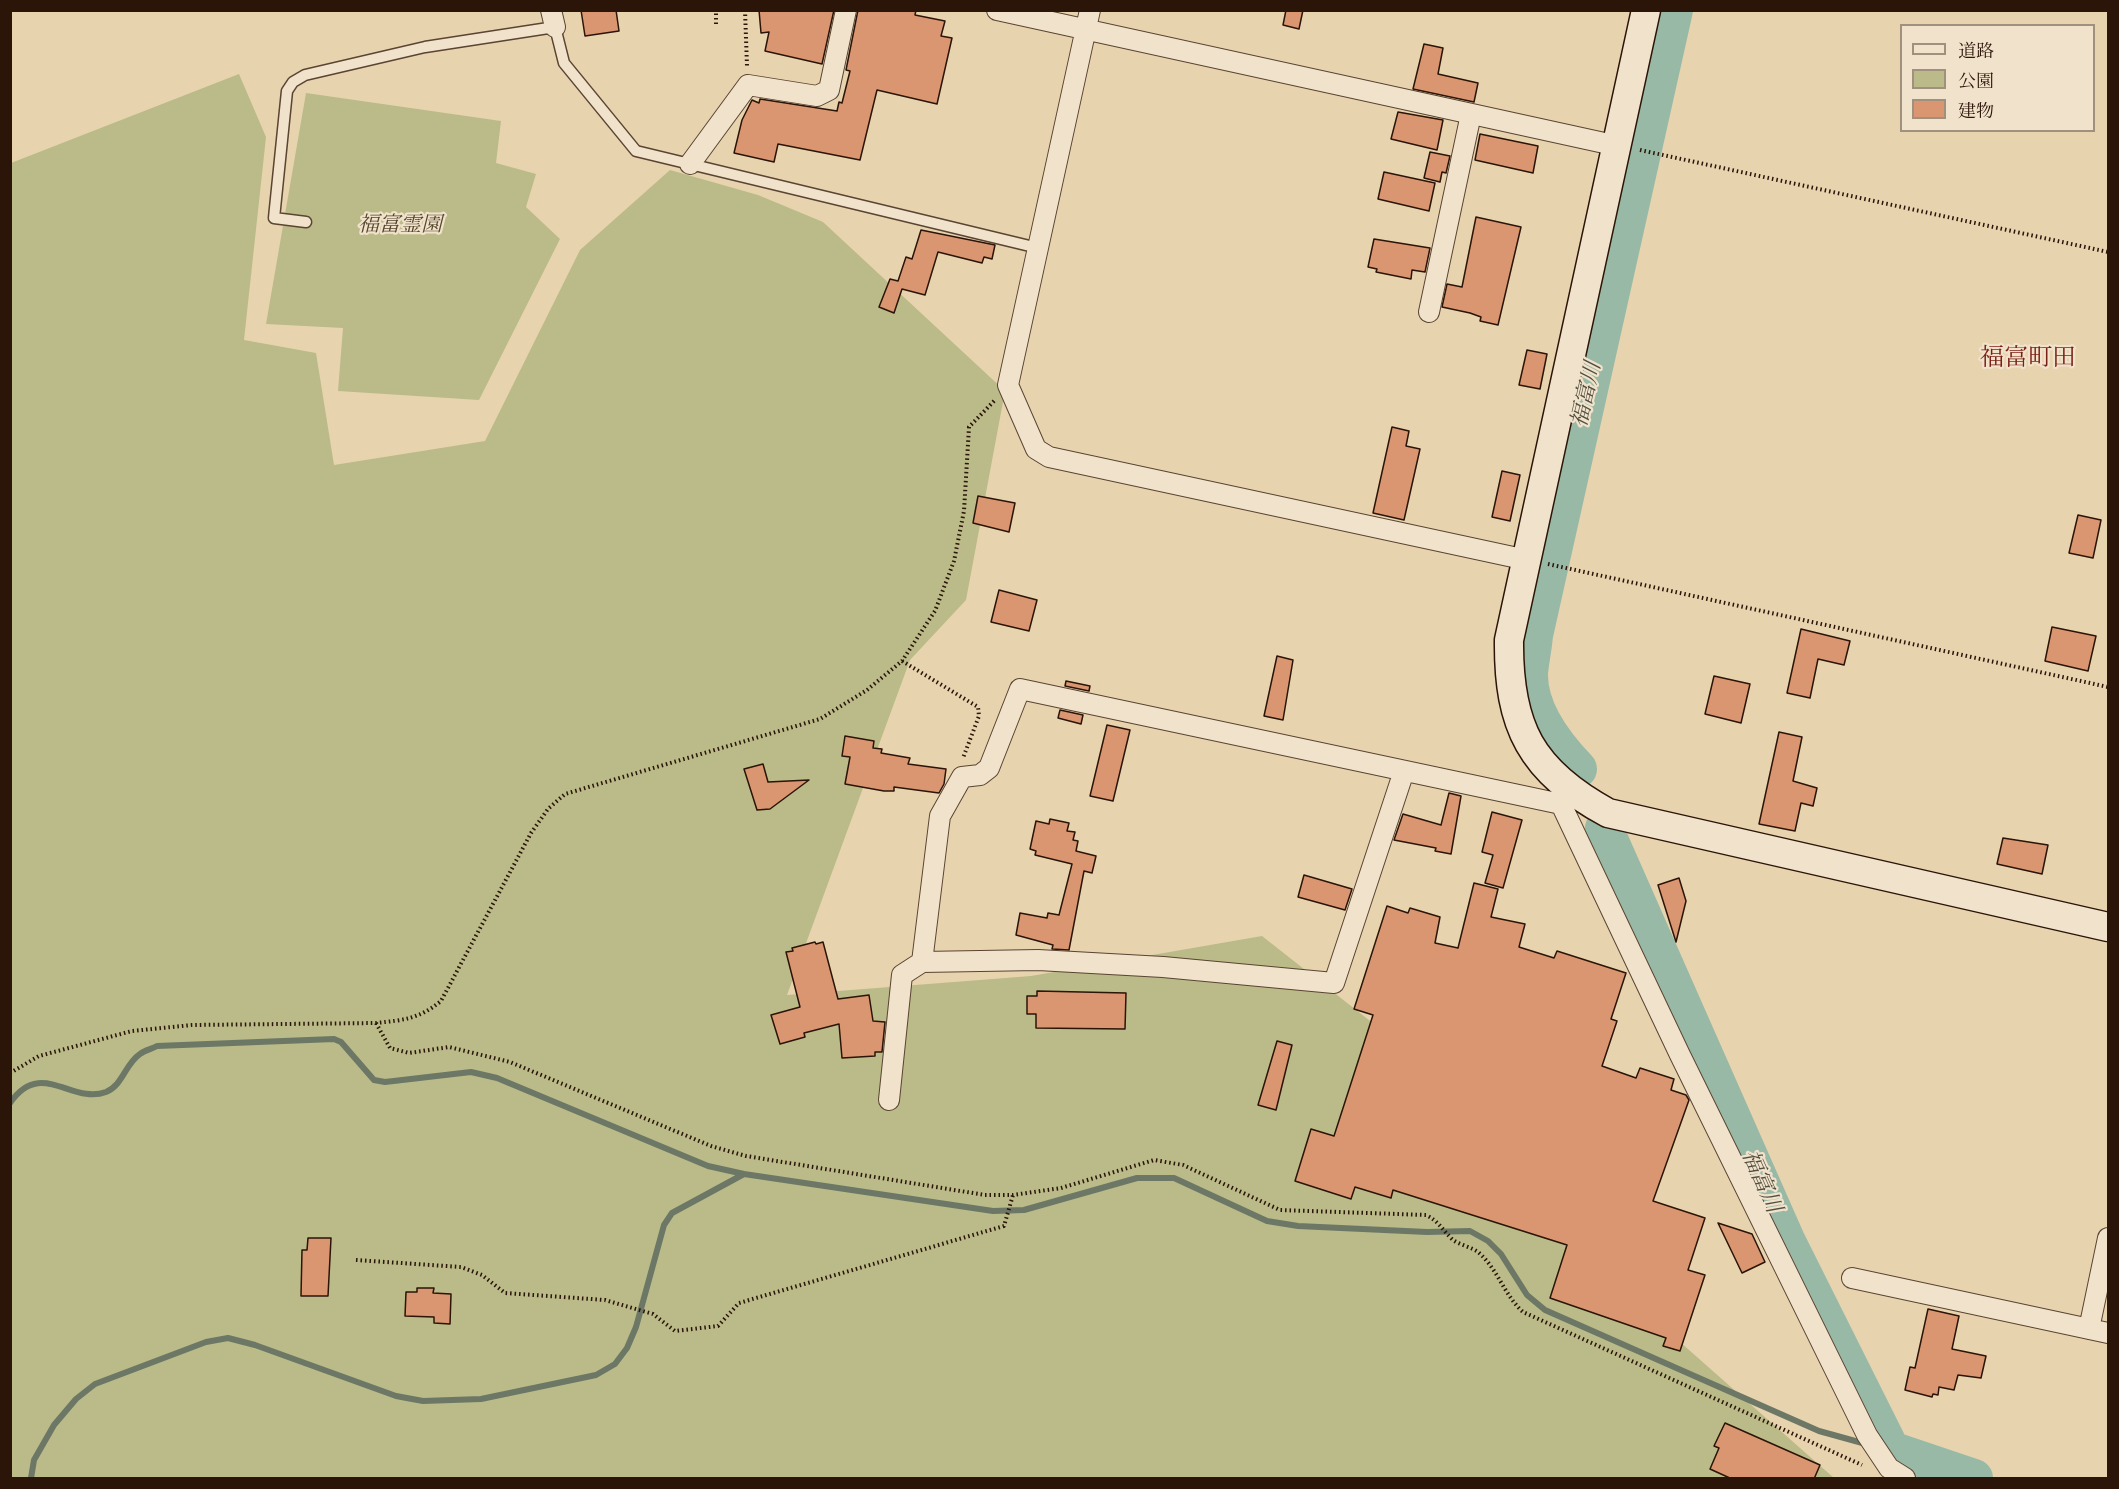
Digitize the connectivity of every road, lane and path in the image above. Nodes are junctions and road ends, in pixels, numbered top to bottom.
1 (716, 10) edge
2 (745, 10) edge
3 (846, 10) edge
4 (998, 10) edge
5 (1090, 10) edge
6 (1646, 10) edge
7 (553, 19) edge
8 (716, 24) dead end
9 (1086, 30) junction
10 (748, 85) junction
11 (1471, 114) junction
12 (1618, 146) junction
13 (1655, 153) dead end
14 (690, 164) junction
15 (306, 222) dead end
16 (1038, 248) junction
17 (2109, 252) edge
18 (1429, 312) dead end
19 (1008, 385) junction
20 (1535, 562) junction
21 (902, 661) junction
22 (2109, 687) edge
23 (1404, 771) junction
24 (962, 777) junction
25 (1567, 799) junction
26 (2109, 927) edge
27 (922, 962) junction
28 (376, 1023) junction
29 (10, 1073) edge
30 (889, 1100) dead end
31 (1013, 1197) junction
32 (2109, 1238) edge
33 (356, 1260) dead end
34 (1852, 1278) dead end
35 (2099, 1331) edge
36 (1890, 1467) edge

1 - 8 path
2 - 10 path
3 - 10 street
4 - 9 street
5 - 9 street
6 - 12 street
7 - 14 lane
7 - 15 lane
9 - 11 street
9 - 16 street
10 - 14 street
11 - 12 street
11 - 18 street
12 - 20 street
13 - 17 path
14 - 16 lane
16 - 19 street
19 - 20 street
19 - 21 path
20 - 22 path
20 - 25 street
21 - 24 path
21 - 28 path
23 - 24 street
23 - 25 street
23 - 27 street
24 - 27 street
25 - 26 street
25 - 36 street
27 - 30 street
28 - 29 path
28 - 31 path
31 - 33 path
31 - 36 path
32 - 35 street
34 - 35 street

